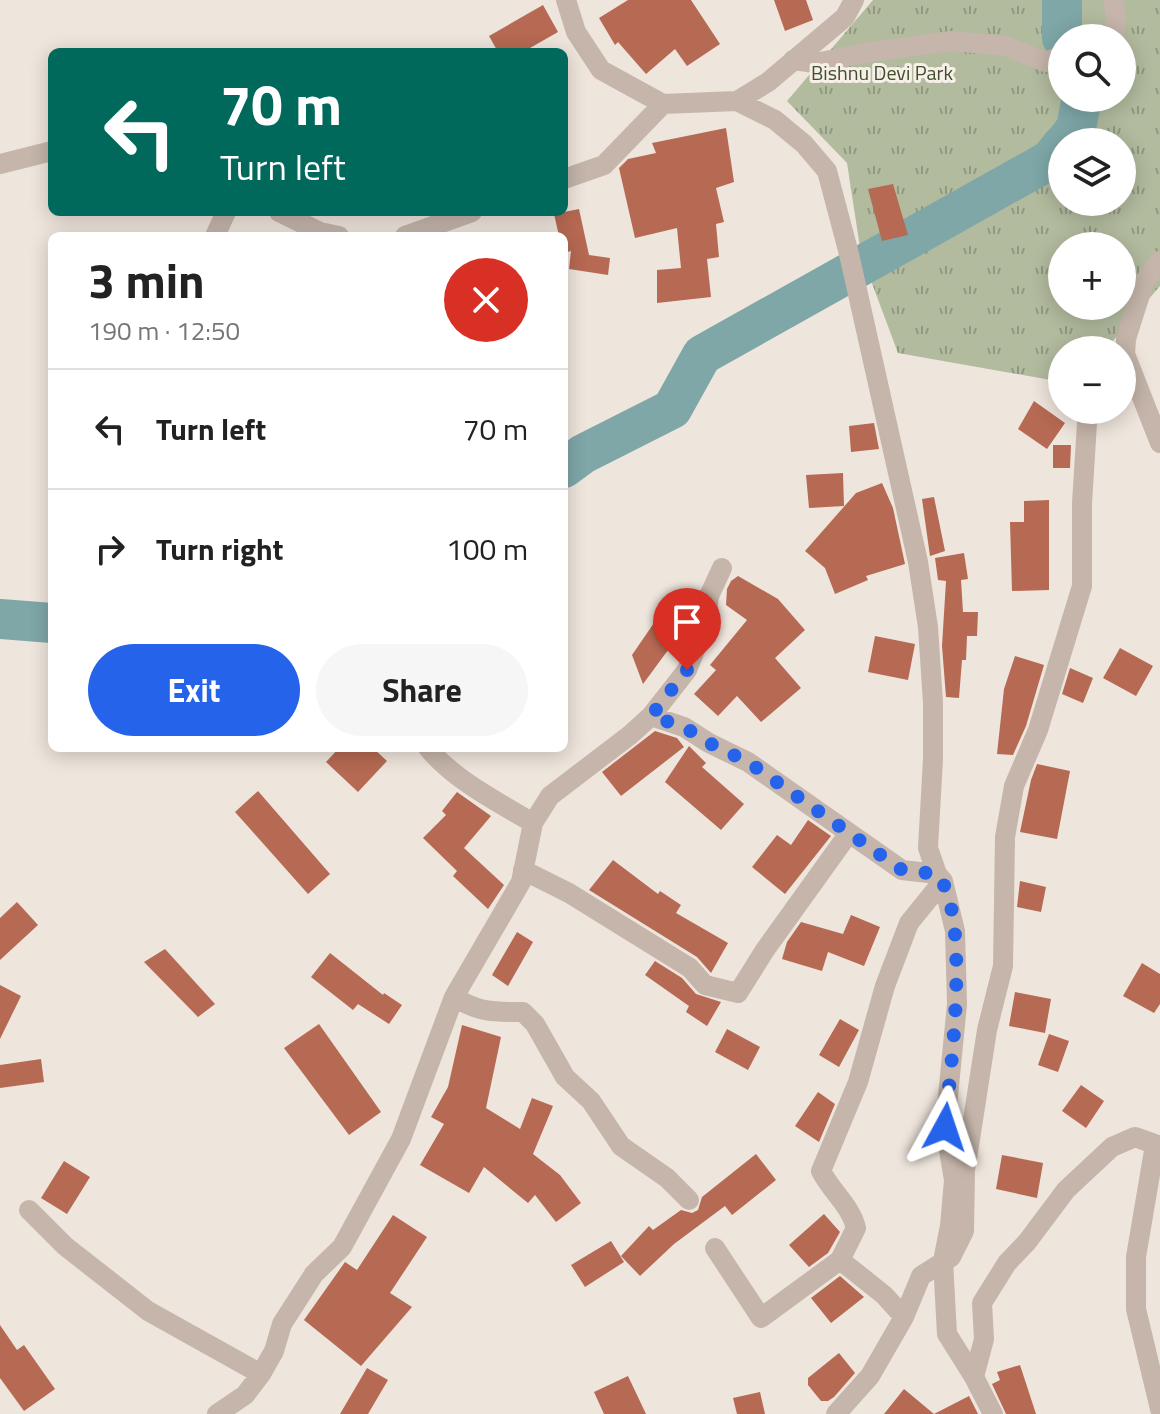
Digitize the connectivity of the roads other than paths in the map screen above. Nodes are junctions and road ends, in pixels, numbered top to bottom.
1 (566, 0) edge
2 (854, 0) edge
3 (1113, 0) edge
4 (1115, 24) edge
5 (1048, 57) edge
6 (793, 60) junction
7 (737, 101) junction
8 (663, 104) junction
9 (48, 152) edge
10 (0, 164) edge
11 (568, 178) edge
12 (287, 216) edge
13 (461, 216) edge
14 (320, 232) edge
15 (416, 232) edge
16 (1160, 261) edge
17 (1152, 284) edge
18 (1127, 336) edge
19 (1136, 385) edge
20 (1087, 424) edge
21 (1160, 443) edge
22 (722, 568) dead end
23 (651, 716) junction
24 (431, 752) edge
25 (533, 823) junction
26 (849, 833) junction
27 (523, 870) junction
28 (940, 877) junction
29 (454, 997) junction
30 (1158, 1146) edge
31 (689, 1200) dead end
32 (29, 1210) dead end
33 (715, 1248) dead end
34 (840, 1260) junction
35 (943, 1261) junction
36 (904, 1317) junction
37 (261, 1374) junction
38 (974, 1377) junction
39 (1160, 1409) edge
40 (217, 1414) edge
41 (836, 1414) edge
42 (993, 1414) edge

1 - 8 street
2 - 6 street
3 - 4 street
5 - 6 street
6 - 7 street
7 - 8 street
7 - 28 street
8 - 11 street
9 - 10 street
12 - 14 street
13 - 15 street
16 - 17 street
17 - 18 street
19 - 21 street
20 - 35 street
22 - 23 street
23 - 25 street
23 - 26 street
24 - 25 street
25 - 27 street
26 - 27 street
26 - 28 street
27 - 29 street
28 - 34 street
28 - 35 street
29 - 31 street
29 - 37 street
30 - 38 street
30 - 39 street
32 - 37 street
33 - 34 street
34 - 36 street
35 - 36 street
35 - 38 street
36 - 41 street
37 - 40 street
38 - 42 street

